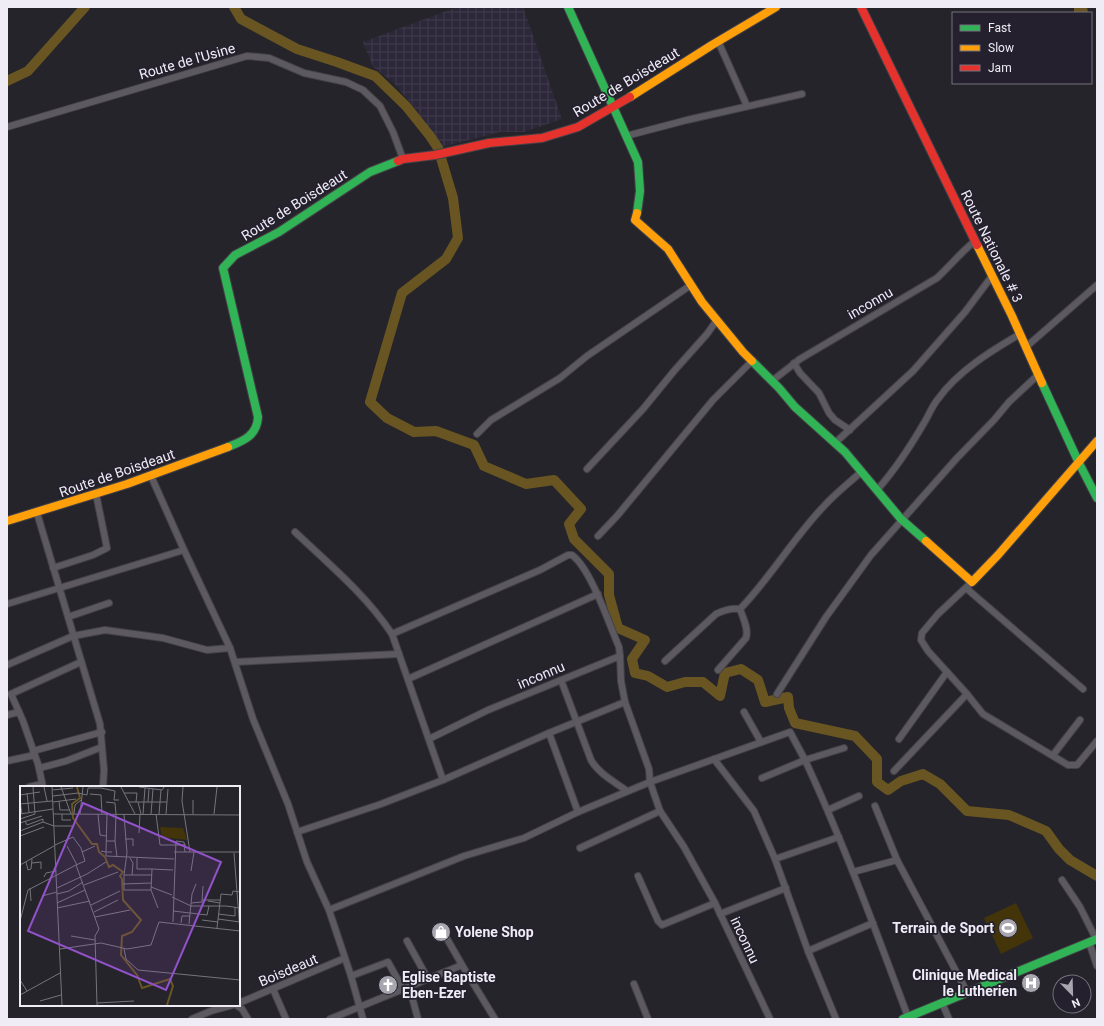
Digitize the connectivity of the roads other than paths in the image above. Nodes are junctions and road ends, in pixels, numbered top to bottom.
1 (568, 7) edge
2 (776, 7) edge
3 (861, 7) edge
4 (718, 41) junction
5 (802, 94) dead end
6 (747, 106) junction
7 (613, 107) junction
8 (7, 127) edge
9 (626, 136) junction
10 (403, 159) junction
11 (975, 241) junction
12 (992, 276) junction
13 (691, 285) junction
14 (1097, 285) edge
15 (717, 320) junction
16 (1020, 334) junction
17 (1026, 347) junction
18 (752, 361) junction
19 (794, 363) junction
20 (1039, 374) junction
21 (772, 381) junction
22 (850, 430) junction
23 (477, 434) dead end
24 (1097, 441) edge
25 (835, 443) junction
26 (1079, 463) junction
27 (587, 469) dead end
28 (861, 472) junction
29 (150, 476) junction
30 (1094, 486) edge
31 (877, 490) junction
32 (96, 494) junction
33 (1097, 498) edge
34 (37, 513) junction
35 (902, 519) junction
36 (7, 521) edge
37 (295, 532) dead end
38 (598, 536) dead end
39 (184, 550) junction
40 (53, 568) junction
41 (969, 585) junction
42 (59, 589) junction
43 (598, 594) junction
44 (109, 603) dead end
45 (7, 604) edge
46 (740, 609) junction
47 (68, 617) junction
48 (392, 634) junction
49 (73, 636) junction
50 (230, 648) junction
51 (399, 654) junction
52 (620, 656) junction
53 (665, 661) dead end
54 (81, 662) junction
55 (235, 662) junction
56 (7, 665) edge
57 (718, 670) dead end
58 (947, 672) junction
59 (408, 679) junction
60 (561, 680) junction
61 (1083, 689) dead end
62 (777, 694) dead end
63 (967, 694) junction
64 (625, 702) junction
65 (19, 710) junction
66 (7, 712) edge
67 (744, 712) dead end
68 (7, 715) edge
69 (1080, 720) dead end
70 (576, 722) junction
71 (102, 732) junction
72 (549, 733) junction
73 (430, 739) junction
74 (899, 739) dead end
75 (1097, 741) edge
76 (761, 742) junction
77 (102, 747) junction
78 (844, 748) dead end
79 (34, 753) junction
80 (1053, 755) junction
81 (714, 759) junction
82 (805, 760) junction
83 (7, 761) edge
84 (40, 768) junction
85 (894, 771) dead end
86 (762, 778) dead end
87 (443, 780) junction
88 (650, 782) junction
89 (42, 786) edge
90 (103, 786) edge
91 (627, 791) junction
92 (859, 796) dead end
93 (875, 806) dead end
94 (660, 810) junction
95 (828, 810) junction
96 (578, 812) junction
97 (297, 832) junction
98 (838, 837) junction
99 (580, 848) dead end
100 (775, 859) junction
101 (897, 860) junction
102 (853, 872) junction
103 (638, 876) dead end
104 (1062, 880) dead end
105 (786, 888) junction
106 (715, 903) junction
107 (329, 910) junction
108 (720, 914) junction
109 (873, 923) junction
110 (446, 937) dead end
111 (1094, 940) edge
112 (407, 941) dead end
113 (808, 951) junction
114 (345, 958) junction
115 (462, 965) junction
116 (1097, 966) edge
117 (351, 976) junction
118 (428, 979) junction
119 (634, 984) dead end
120 (409, 986) junction
121 (273, 989) junction
122 (403, 989) junction
123 (967, 992) junction
124 (240, 1003) edge
125 (942, 1003) junction
126 (227, 1006) edge
127 (237, 1006) edge
128 (360, 1007) junction
129 (210, 1008) edge
130 (906, 1018) edge
131 (192, 1019) edge
132 (248, 1019) edge
133 (286, 1019) edge
134 (330, 1019) edge
135 (363, 1019) edge
136 (418, 1019) edge
137 (495, 1019) edge
138 (648, 1019) edge
139 (770, 1019) edge
140 (836, 1019) edge
141 (949, 1019) edge

1 - 7 street
2 - 4 street, Route de Boisdeaut
3 - 11 street, Route Nationale # 3
4 - 6 street
4 - 7 street, Route de Boisdeaut
5 - 6 street
6 - 9 street
7 - 9 street
7 - 10 street, Route de Boisdeaut
8 - 10 street, Route de l'Usine
9 - 13 street
10 - 29 street, Route de Boisdeaut
11 - 12 street, Route Nationale # 3
11 - 19 street, inconnu
12 - 16 street, Route Nationale # 3
12 - 22 street
13 - 15 street
13 - 23 street
14 - 17 street
15 - 18 street
15 - 27 street
16 - 17 street, Route Nationale # 3
16 - 31 street
17 - 20 street, Route Nationale # 3
18 - 21 street
18 - 38 street
19 - 21 street, inconnu
19 - 22 street
20 - 26 street, Route Nationale # 3
20 - 35 street
21 - 25 street
22 - 25 street
24 - 26 street
25 - 28 street
26 - 30 street, Route Nationale # 3
26 - 41 street
28 - 31 street
28 - 46 street
29 - 32 street, Route de Boisdeaut
29 - 39 street
30 - 33 street, Route Nationale # 3
31 - 35 street
32 - 34 street, Route de Boisdeaut
32 - 40 street
34 - 36 street, Route de Boisdeaut
34 - 40 street
35 - 41 street
35 - 62 street
37 - 48 street
39 - 42 street
39 - 50 street
40 - 42 street
41 - 58 street
41 - 61 street
42 - 45 street
42 - 47 street
43 - 48 street
43 - 52 street
43 - 59 street
44 - 47 street
46 - 53 street
46 - 57 street
47 - 49 street
48 - 51 street
49 - 50 street
49 - 54 street
49 - 56 street
50 - 55 street
51 - 55 street
51 - 59 street
52 - 60 street, inconnu
52 - 64 street
54 - 65 street
54 - 71 street
55 - 97 street
58 - 63 street
58 - 74 street
59 - 73 street
60 - 70 street
60 - 73 street, inconnu
63 - 80 street
63 - 85 street
64 - 70 street
64 - 88 street
65 - 66 street
65 - 68 street
65 - 79 street
67 - 76 street
69 - 80 street
70 - 72 street
70 - 91 street
71 - 77 street
71 - 79 street
72 - 87 street
72 - 96 street
73 - 87 street
75 - 80 street
76 - 81 street
76 - 82 street
77 - 84 street
77 - 90 street
78 - 82 street
79 - 83 street
79 - 84 street
81 - 88 street
81 - 100 street
82 - 86 street
82 - 95 street
84 - 89 street
87 - 97 street
88 - 91 street
88 - 94 street, inconnu
91 - 96 street
92 - 95 street
93 - 101 street
94 - 99 street
94 - 106 street, inconnu
95 - 98 street
96 - 107 street
97 - 107 street
98 - 100 street
98 - 102 street
100 - 105 street
101 - 102 street
101 - 123 street
102 - 109 street
103 - 106 street
104 - 111 street
105 - 108 street
105 - 113 street
106 - 108 street, inconnu
107 - 114 street
108 - 139 street, inconnu
109 - 113 street
109 - 130 street
110 - 115 street
111 - 116 street
111 - 123 street
112 - 118 street
113 - 140 street
114 - 117 street
114 - 121 street, Boisdeaut
115 - 118 street
115 - 137 street
117 - 122 street
117 - 128 street
118 - 120 street
119 - 138 street
120 - 122 street
120 - 136 street
121 - 124 street, Boisdeaut
121 - 133 street
122 - 128 street
123 - 125 street
125 - 130 street
125 - 141 street
126 - 129 street
127 - 132 street
128 - 134 street
128 - 135 street
129 - 131 street

